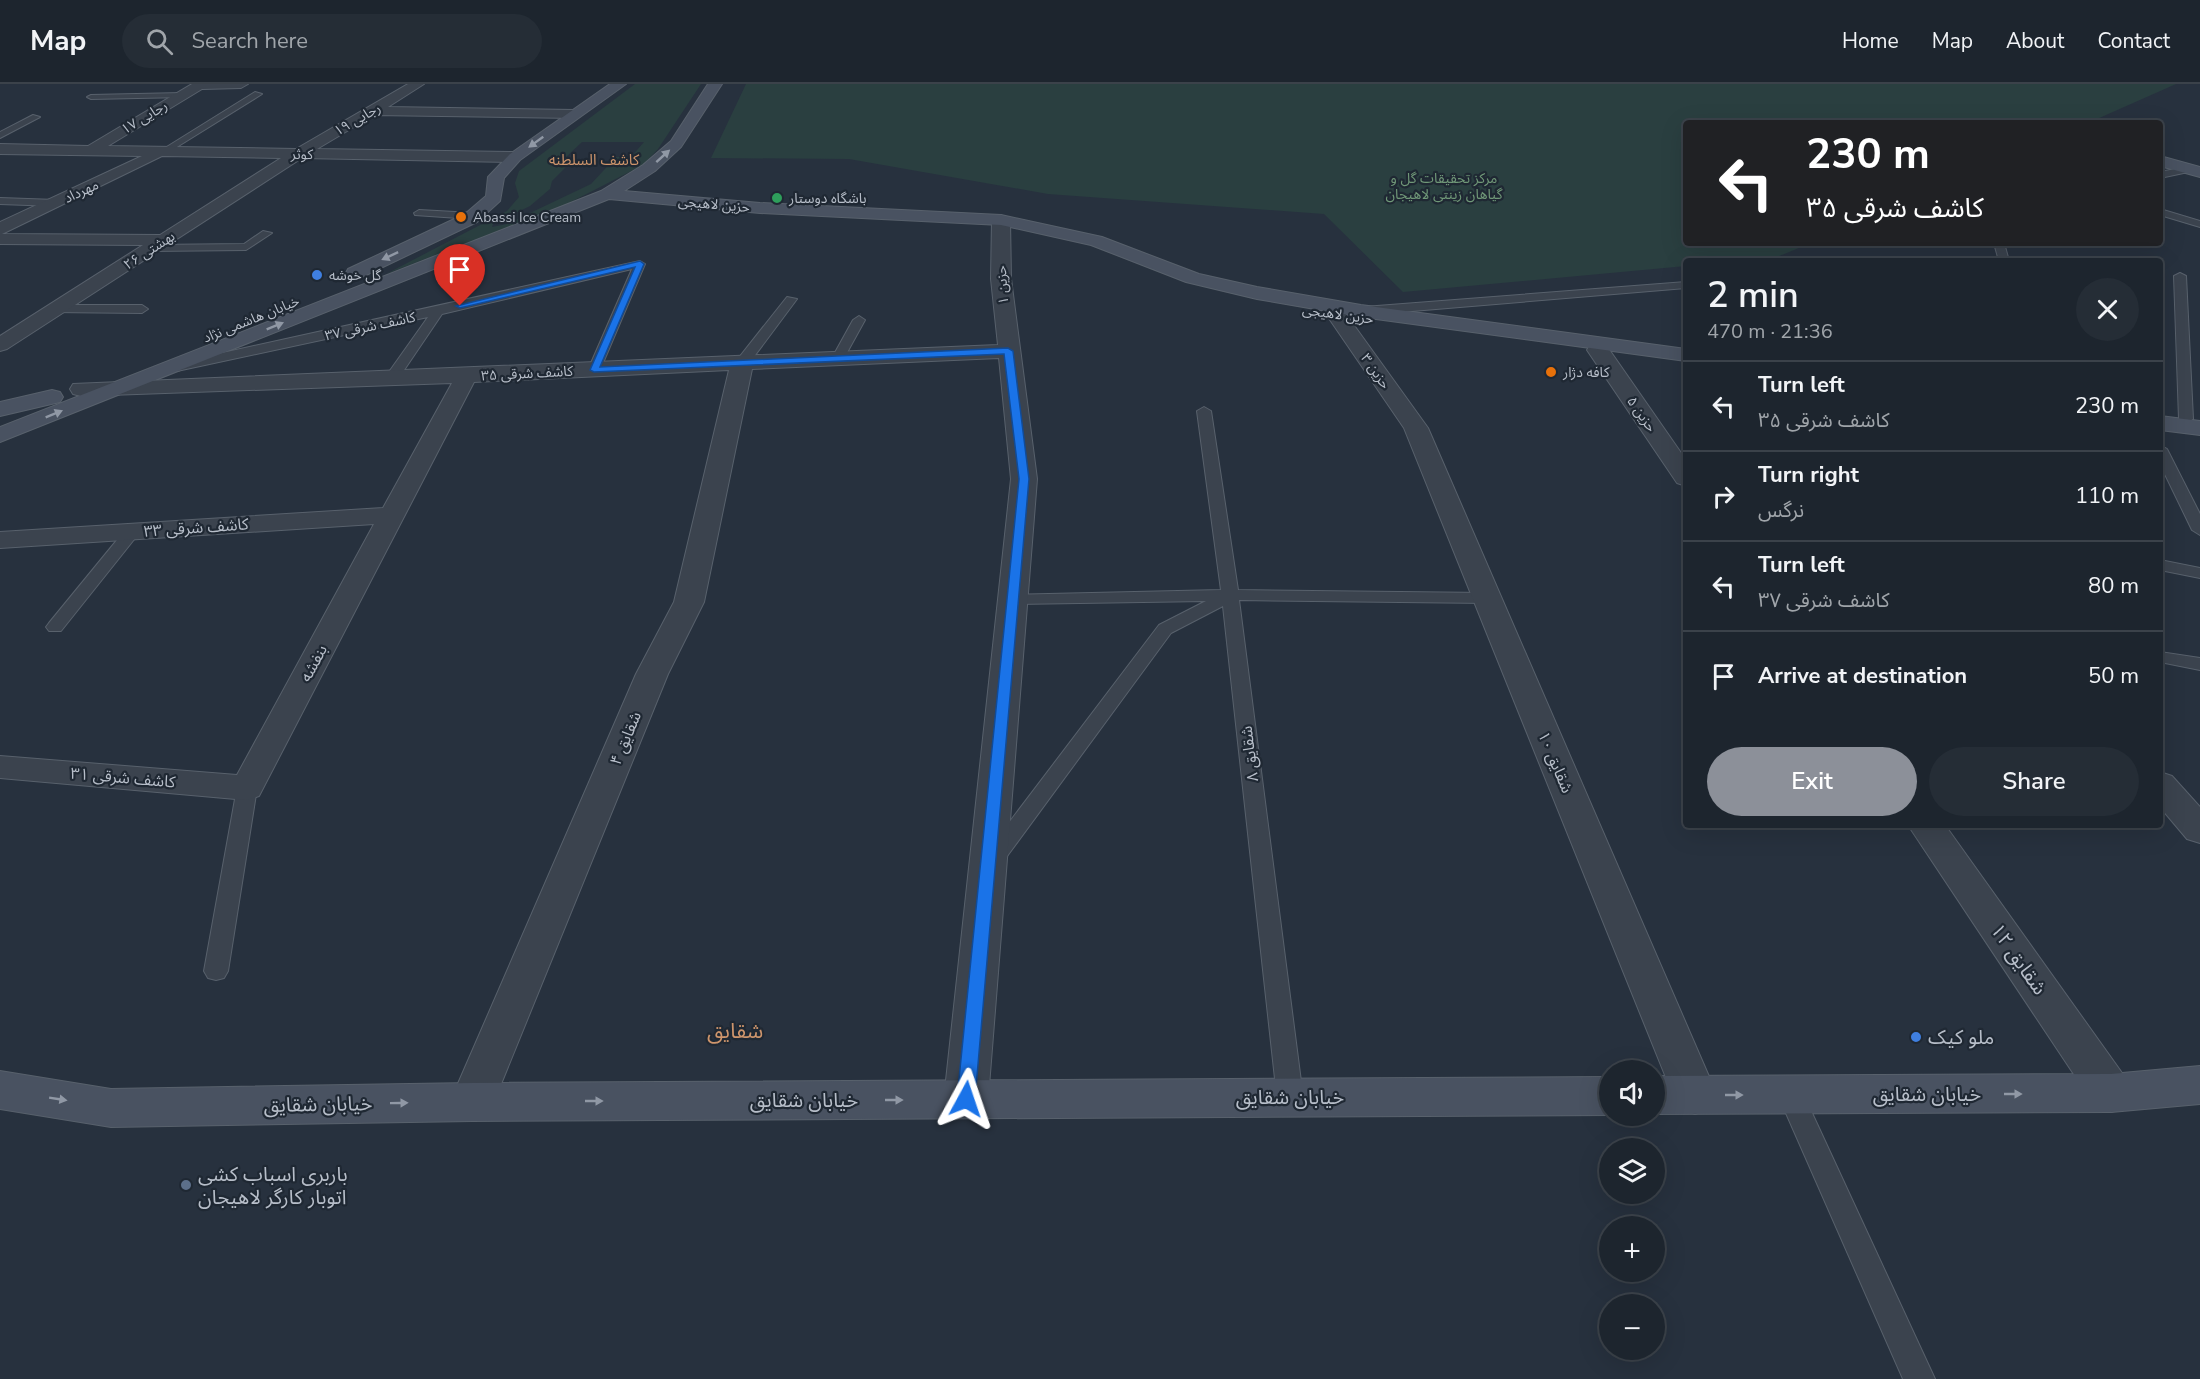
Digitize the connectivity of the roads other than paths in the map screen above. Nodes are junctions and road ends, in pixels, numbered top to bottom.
1 (241, 84) edge
2 (417, 84) edge
3 (619, 84) edge
4 (715, 84) edge
5 (200, 85) edge
6 (182, 94) junction
7 (258, 94) dead end
8 (91, 97) dead end
9 (372, 111) junction
10 (575, 114) junction
11 (36, 117) dead end
12 (0, 135) edge
13 (0, 149) edge
14 (88, 152) junction
15 (2163, 152) edge
16 (161, 153) junction
17 (298, 154) junction
18 (515, 158) junction
19 (2163, 161) edge
20 (2197, 167) edge
21 (2163, 174) edge
22 (607, 195) junction
23 (0, 201) edge
24 (56, 203) junction
25 (419, 213) dead end
26 (2163, 213) edge
27 (473, 216) junction
28 (1001, 220) junction
29 (2200, 224) edge
30 (0, 229) edge
31 (267, 233) dead end
32 (0, 239) edge
33 (158, 244) junction
34 (2180, 276) dead end
35 (1683, 285) edge
36 (791, 299) dead end
37 (56, 309) junction
38 (142, 309) dead end
39 (438, 311) junction
40 (1362, 311) junction
41 (1336, 314) junction
42 (859, 320) dead end
43 (0, 345) edge
44 (1598, 350) junction
45 (1008, 351) junction
46 (1683, 355) edge
47 (838, 358) junction
48 (1683, 362) edge
49 (742, 363) junction
50 (168, 368) junction
51 (594, 370) junction
52 (467, 375) junction
53 (391, 379) junction
54 (118, 388) junction
55 (81, 389) junction
56 (0, 409) edge
57 (1204, 411) dead end
58 (2163, 417) edge
59 (2163, 423) edge
60 (2196, 423) edge
61 (1416, 428) joint
62 (0, 435) edge
63 (2163, 455) edge
64 (1683, 474) edge
65 (391, 515) junction
66 (2200, 530) edge
67 (132, 532) junction
68 (0, 540) edge
69 (2163, 566) edge
70 (2200, 573) edge
71 (1230, 595) junction
72 (1487, 598) junction
73 (1012, 599) junction
74 (55, 627) dead end
75 (2163, 658) edge
76 (2200, 664) edge
77 (0, 767) edge
78 (2163, 787) edge
79 (247, 788) junction
80 (1928, 828) edge
81 (2200, 830) edge
82 (988, 864) junction
83 (216, 970) dead end
84 (2200, 1085) edge
85 (0, 1090) edge
86 (2111, 1093) junction
87 (1675, 1095) edge
88 (1791, 1095) junction
89 (1599, 1096) edge
90 (1290, 1098) junction
91 (966, 1099) junction
92 (472, 1102) junction
93 (1919, 1379) edge

1 - 5 street
2 - 9 street, رجایی ۱۹
3 - 10 street, خیابان هاشمی نژاد
22 -> 4 street
5 - 6 street, رجایی ۱۷
6 - 8 lane
6 - 14 street, رجایی ۱۷
7 - 16 lane
9 - 10 street
9 - 17 street, رجایی ۱۹
10 -> 18 street, خیابان هاشمی نژاد
11 - 12 lane
13 - 14 street, کوثر
14 - 16 street, کوثر
15 - 20 street
16 - 17 street, کوثر
16 - 24 street, مهرداد
17 - 18 street, کوثر
17 - 33 street, بهشتی ۲۶
18 - 27 street, خیابان هاشمی نژاد
19 - 20 street
20 - 21 lane
22 - 28 street, حزین لاهیجی
50 -> 22 street
23 - 24 lane
24 - 30 street, مهرداد
25 - 27 lane
26 - 29 lane
27 -> 55 street, خیابان هاشمی نژاد
28 - 40 street, حزین لاهیجی
28 - 41 street, حزین لاهیجی
28 - 45 street, حزین ۱
31 - 33 lane
32 - 33 street
33 - 37 street, بهشتی ۲۶
34 - 60 lane
35 - 40 lane
36 - 49 lane
37 - 38 lane
37 - 43 street, بهشتی ۲۶
39 - 50 lane, کاشف شرقی ۳۷
39 - 51 lane, کاشف شرقی ۳۷
39 - 53 lane
40 - 46 street, حزین لاهیجی
41 - 44 street, حزین لاهیجی
41 - 61 street, حزین ۳
42 - 47 lane
44 - 48 street, حزین لاهیجی
44 - 64 street, حزین ۵
45 - 47 street, کاشف شرقی ۳۵
45 - 73 street, حزین ۱
47 - 49 street, کاشف شرقی ۳۵
49 - 51 street, کاشف شرقی ۳۵
49 - 92 street, شقایق ۴
50 - 54 street
51 - 52 street, کاشف شرقی ۳۵
52 - 53 street, کاشف شرقی ۳۵
52 - 65 street, بنفشه
53 - 54 street, کاشف شرقی ۳۵
54 - 55 street, کاشف شرقی ۳۵
62 -> 54 street
55 - 56 street, خیابان هاشمی نژاد
57 - 71 lane, شقایق ۸
58 - 60 street
59 - 60 street
61 - 72 street, شقایق ۱۰
63 - 66 lane
65 - 67 street, کاشف شرقی ۳۳
65 - 79 street, بنفشه
67 - 68 street, کاشف شرقی ۳۳
67 - 74 lane
69 - 70 lane
71 - 72 lane
71 - 73 lane
71 - 82 lane
71 - 90 lane, شقایق ۸
72 - 87 street, شقایق ۱۰
73 - 82 street, حزین ۱
75 - 76 lane
77 - 79 street, کاشف شرقی ۳۱
78 - 81 street
79 - 83 lane, بنفشه
80 - 86 street, شقایق ۱۲
82 - 91 street, حزین ۱
84 - 86 street, خیابان شقایق
85 -> 92 street, خیابان شقایق
88 -> 86 street, خیابان شقایق
87 -> 88 street, خیابان شقایق
88 - 93 lane
89 - 90 street, خیابان شقایق
90 - 91 street, خیابان شقایق
92 -> 91 street, خیابان شقایق

